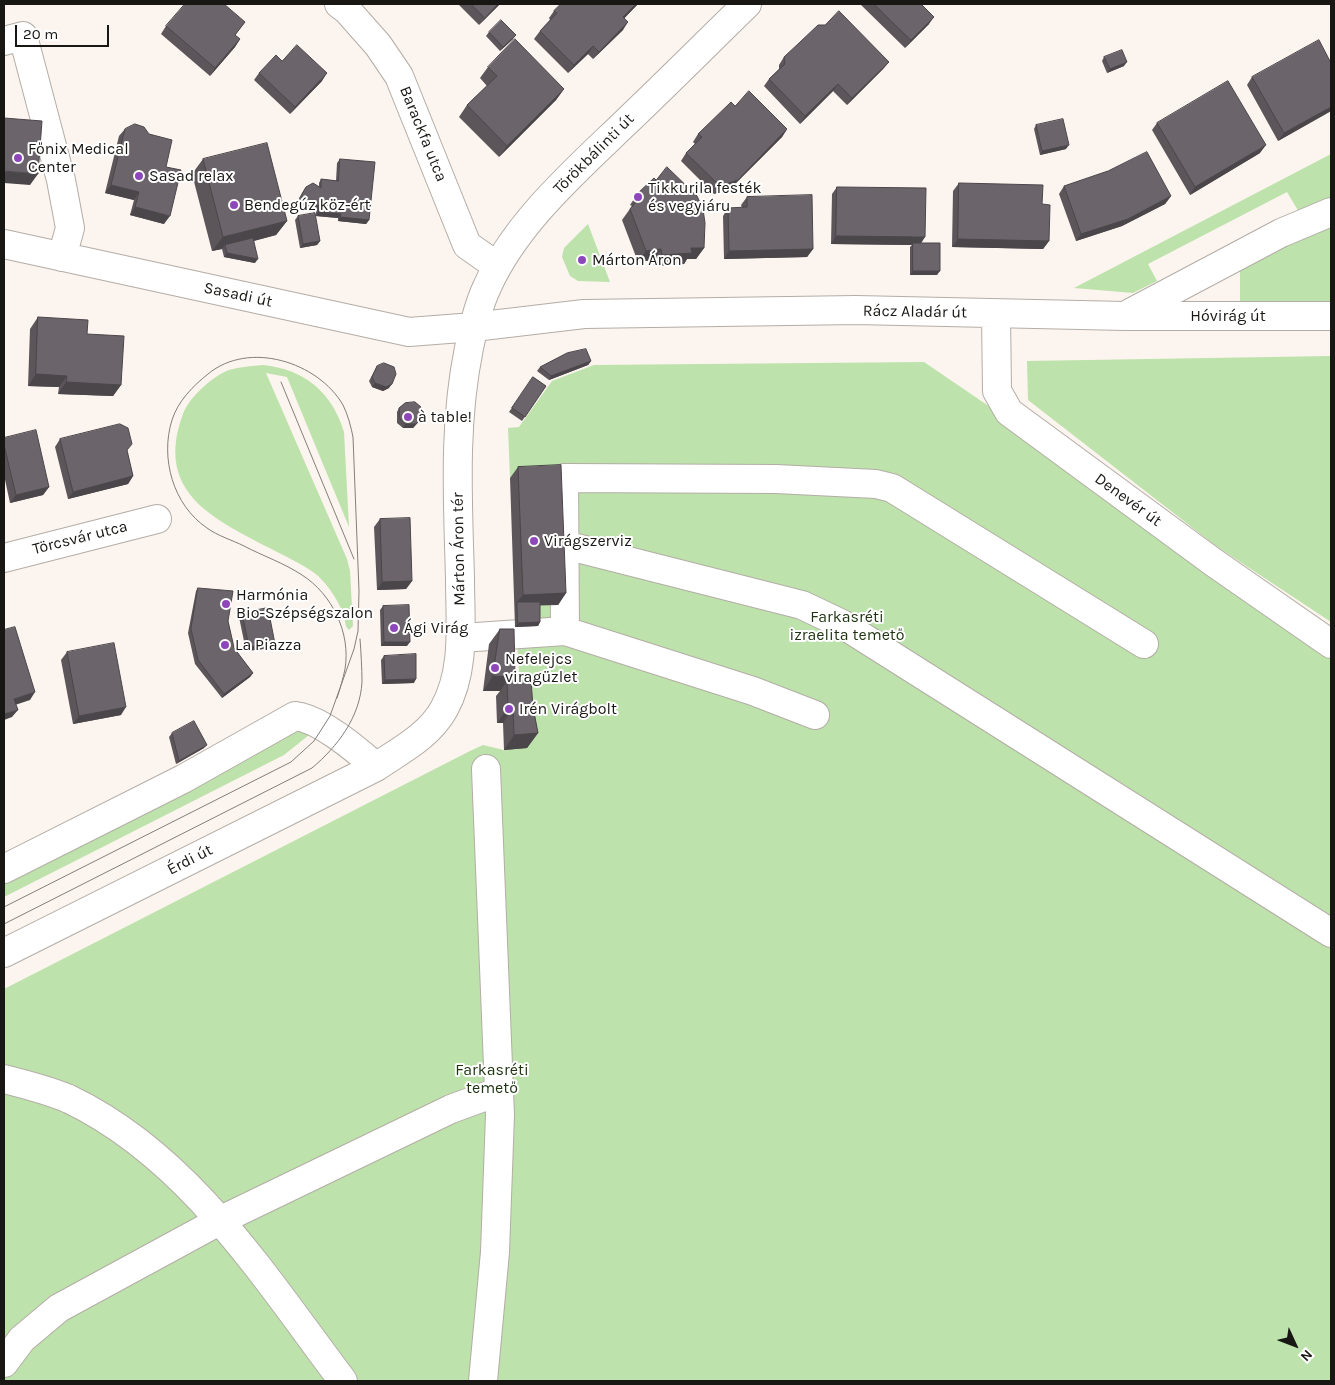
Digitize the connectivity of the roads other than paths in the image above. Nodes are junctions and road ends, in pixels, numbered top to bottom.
1 (339, 4) edge
2 (747, 4) edge
3 (4, 41) edge
4 (1331, 212) edge
5 (4, 244) edge
6 (62, 257) junction
7 (497, 266) junction
8 (996, 314) junction
9 (1125, 316) junction
10 (1331, 316) edge
11 (474, 327) junction
12 (157, 519) dead end
13 (565, 545) junction
14 (4, 558) edge
15 (565, 631) junction
16 (461, 638) junction
17 (1144, 644) dead end
18 (1331, 644) edge
19 (815, 715) dead end
20 (366, 758) junction
21 (486, 769) dead end
22 (4, 869) edge
23 (1331, 933) edge
24 (4, 953) edge
25 (4, 1079) edge
26 (500, 1091) junction
27 (221, 1220) junction
28 (4, 1363) edge
29 (343, 1381) edge
30 (483, 1381) edge

1 - 7 street, Barackfa utca
2 - 7 street, Törökbálinti út
3 - 6 street
4 - 9 street, Rácz Aladár út
5 - 6 street, Sasadi út
6 - 11 street, Sasadi út
7 - 11 street, Törökbálinti út
8 - 9 street, Rácz Aladár út
8 - 11 street, Rácz Aladár út
8 - 18 street, Denevér út
9 - 10 street, Hóvirág út
11 - 16 street, Márton Áron tér
12 - 14 street, Törcsvár utca
13 - 15 street
13 - 17 street
13 - 23 street
15 - 16 street
15 - 19 street
16 - 20 street, Márton Áron tér
20 - 22 street
20 - 24 street, Érdi út
21 - 26 street
25 - 27 street
26 - 27 street
26 - 30 street
27 - 28 street
27 - 29 street

